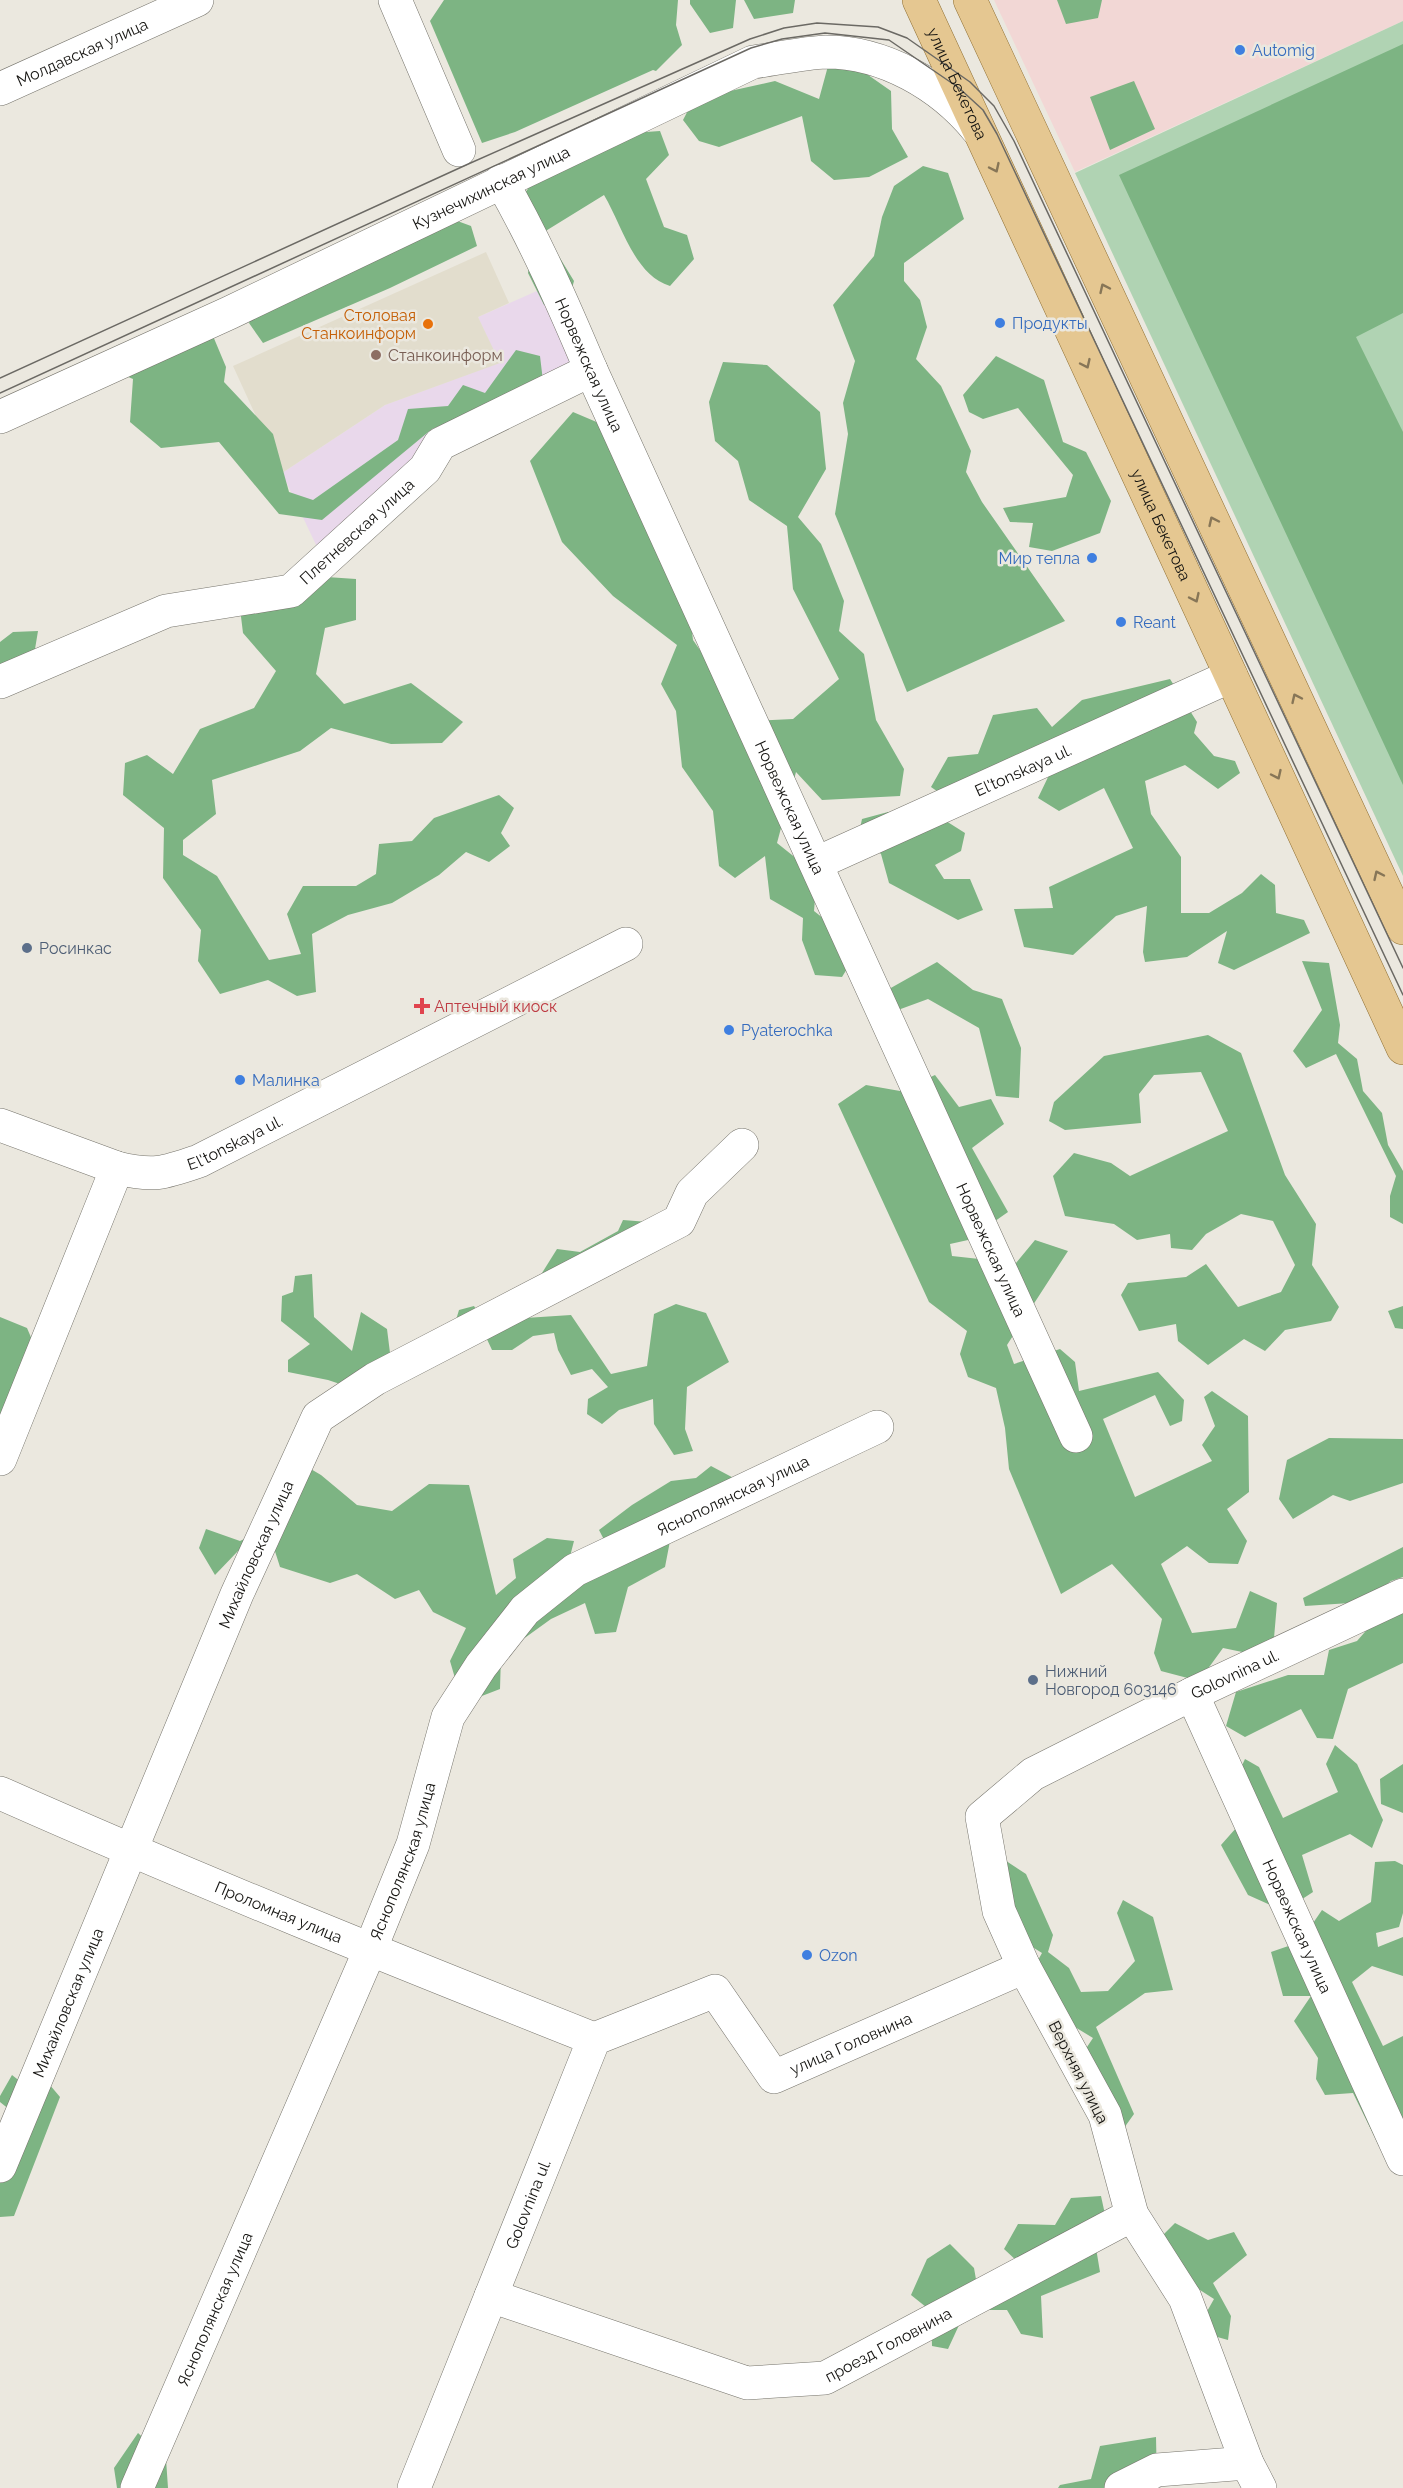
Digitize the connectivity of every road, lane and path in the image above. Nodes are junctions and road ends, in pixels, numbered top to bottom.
1 (197, 0) edge
2 (394, 0) edge
3 (919, 0) edge
4 (970, 0) edge
5 (0, 89) edge
6 (978, 130) junction
7 (459, 150) dead end
8 (501, 181) junction
9 (591, 370) junction
10 (0, 417) edge
11 (1231, 676) junction
12 (0, 682) edge
13 (816, 863) junction
14 (1403, 928) edge
15 (626, 944) dead end
16 (1403, 1048) edge
17 (0, 1125) edge
18 (742, 1145) dead end
19 (117, 1168) junction
20 (877, 1427) dead end
21 (1076, 1436) dead end
22 (0, 1459) edge
23 (1403, 1595) edge
24 (1192, 1694) junction
25 (0, 1793) edge
26 (982, 1817) joint
27 (130, 1851) junction
28 (370, 1950) junction
29 (1024, 1967) junction
30 (594, 2039) junction
31 (1403, 2158) edge
32 (0, 2166) edge
33 (1132, 2215) junction
34 (491, 2296) junction
35 (1254, 2475) edge
36 (137, 2488) edge
37 (414, 2488) edge
38 (1121, 2488) edge

1 - 5 street, Молдавская улица
2 - 7 street
3 - 6 main road, улица Бекетова
14 -> 4 main road
6 - 8 street, Кузнечихинская улица
6 -> 11 main road, улица Бекетова
8 - 9 street, Норвежская улица
8 - 10 street, Кузнечихинская улица
9 - 12 street, Плетневская улица
9 - 13 street, Норвежская улица
11 - 13 street, El'tonskaya ul.
11 -> 16 main road, улица Бекетова
13 - 21 street, Норвежская улица
15 - 19 street, El'tonskaya ul.
17 - 19 street, El'tonskaya ul.
18 - 27 street, Михайловская улица
19 - 22 street
20 - 28 street, Яснополянская улица
23 - 24 street, Golovnina ul.
24 - 26 street, Golovnina ul.
24 - 31 street, Норвежская улица
25 - 27 street, Проломная улица
26 - 29 street, Верхняя улица
27 - 28 street, Проломная улица
27 - 32 street, Михайловская улица
28 - 30 street, Проломная улица
28 - 36 street, Яснополянская улица
29 - 30 street
29 - 33 street, Верхняя улица
30 - 34 street, Golovnina ul.
33 - 34 street, проезд Головнина
33 - 35 street, Верхняя улица
34 - 37 street, Golovnina ul.
35 - 38 street

